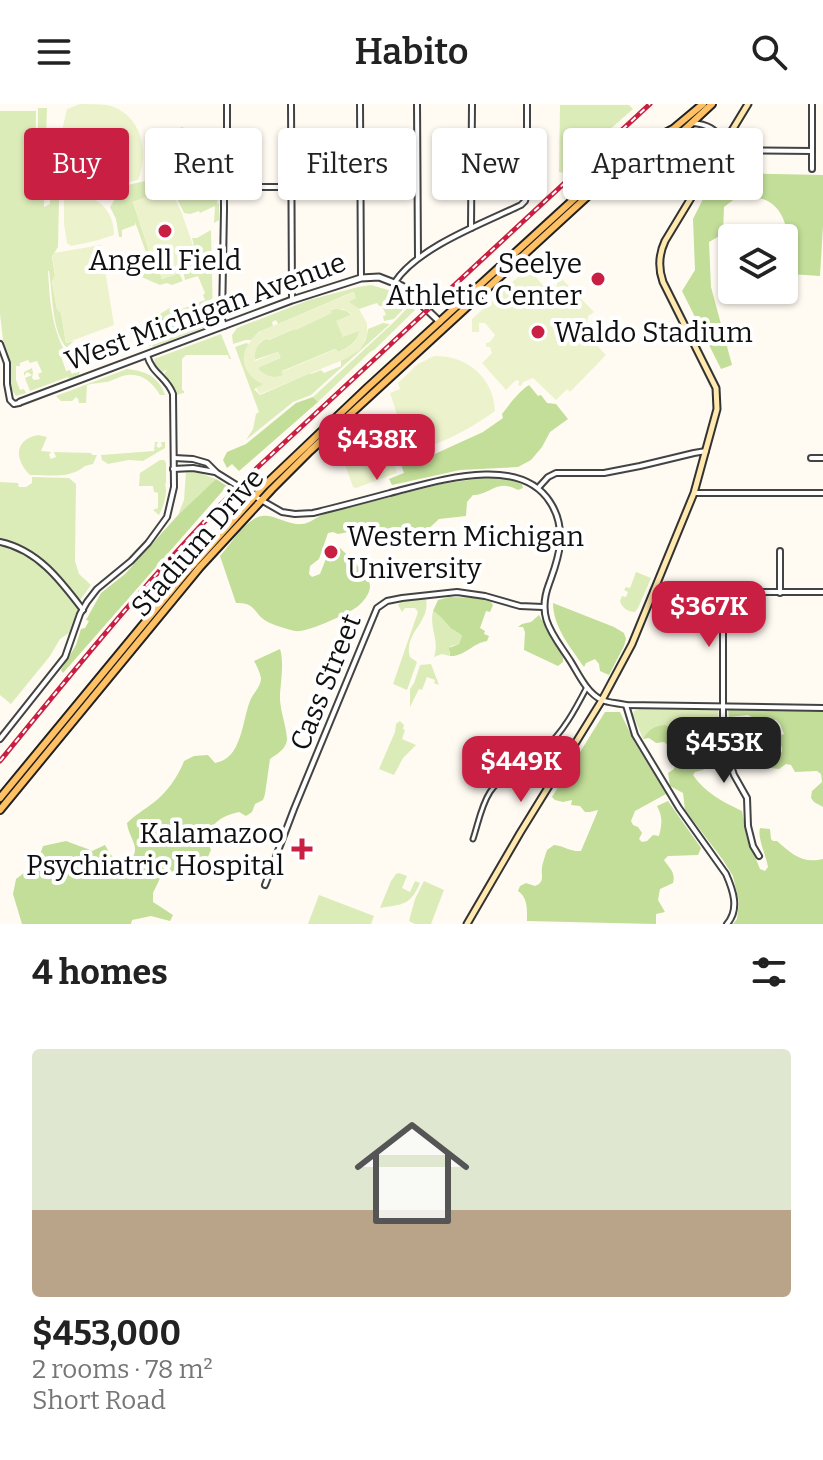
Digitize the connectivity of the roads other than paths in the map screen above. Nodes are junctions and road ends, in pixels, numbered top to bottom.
1 (227, 104) edge
2 (291, 104) edge
3 (360, 104) edge
4 (417, 104) edge
5 (472, 104) edge
6 (527, 104) edge
7 (703, 104) edge
8 (712, 104) edge
9 (748, 104) edge
10 (812, 104) edge
11 (690, 121) junction
12 (227, 128) edge
13 (291, 128) edge
14 (360, 128) edge
15 (677, 128) edge
16 (711, 128) edge
17 (733, 128) edge
18 (763, 150) edge
19 (812, 151) junction
20 (812, 169) dead end
21 (224, 200) edge
22 (292, 200) edge
23 (360, 200) edge
24 (573, 200) edge
25 (580, 200) edge
26 (690, 200) edge
27 (471, 228) junction
28 (418, 259) junction
29 (361, 278) junction
30 (395, 282) junction
31 (292, 300) junction
32 (440, 322) junction
33 (224, 326) junction
34 (0, 344) edge
35 (147, 355) junction
36 (20, 402) joint
37 (706, 451) junction
38 (174, 458) junction
39 (811, 458) dead end
40 (823, 458) edge
41 (173, 469) junction
42 (217, 473) junction
43 (538, 488) junction
44 (694, 493) junction
45 (823, 493) edge
46 (257, 498) junction
47 (0, 542) edge
48 (780, 551) dead end
49 (653, 592) junction
50 (823, 592) edge
51 (723, 593) junction
52 (780, 593) junction
53 (543, 607) junction
54 (83, 610) junction
55 (587, 687) junction
56 (602, 700) junction
57 (626, 705) junction
58 (722, 705) junction
59 (823, 708) edge
60 (0, 739) edge
61 (0, 798) edge
62 (0, 810) edge
63 (473, 839) dead end
64 (759, 856) dead end
65 (265, 885) dead end
66 (467, 924) edge
67 (727, 924) edge

1 - 12 street
2 - 13 street
3 - 14 street
4 - 28 street
5 - 27 street
6 - 27 street
7 - 11 main road
8 - 11 main road
9 - 17 main road
10 - 19 street
11 - 15 main road
11 - 16 street
18 - 19 street
19 - 20 street
21 - 33 street
22 - 31 street
23 - 29 street
24 - 32 main road, Stadium Drive
25 - 46 main road, Stadium Drive
26 - 37 main road
27 - 28 street
28 - 30 street
29 - 30 street, West Michigan Avenue
29 - 31 street, West Michigan Avenue
30 - 32 street
31 - 33 street, West Michigan Avenue
32 - 46 main road, Stadium Drive
33 - 35 street, West Michigan Avenue
34 - 36 street
35 - 36 street, West Michigan Avenue
35 - 38 street
37 - 43 street
37 - 44 main road
38 - 41 street
38 - 42 street
39 - 40 street
41 - 42 street
41 - 54 street
42 - 46 street
43 - 46 street
43 - 53 street
44 - 45 street
44 - 49 main road
46 - 61 main road, Stadium Drive
46 - 62 main road, Stadium Drive
47 - 54 street
48 - 52 street
49 - 51 street
49 - 56 main road
50 - 52 street
51 - 52 street
51 - 58 street
53 - 55 street
53 - 65 street, Cass Street
54 - 60 street
55 - 56 street
55 - 63 street
56 - 57 street
56 - 66 main road
57 - 58 street
57 - 67 street
58 - 59 street
58 - 64 street

